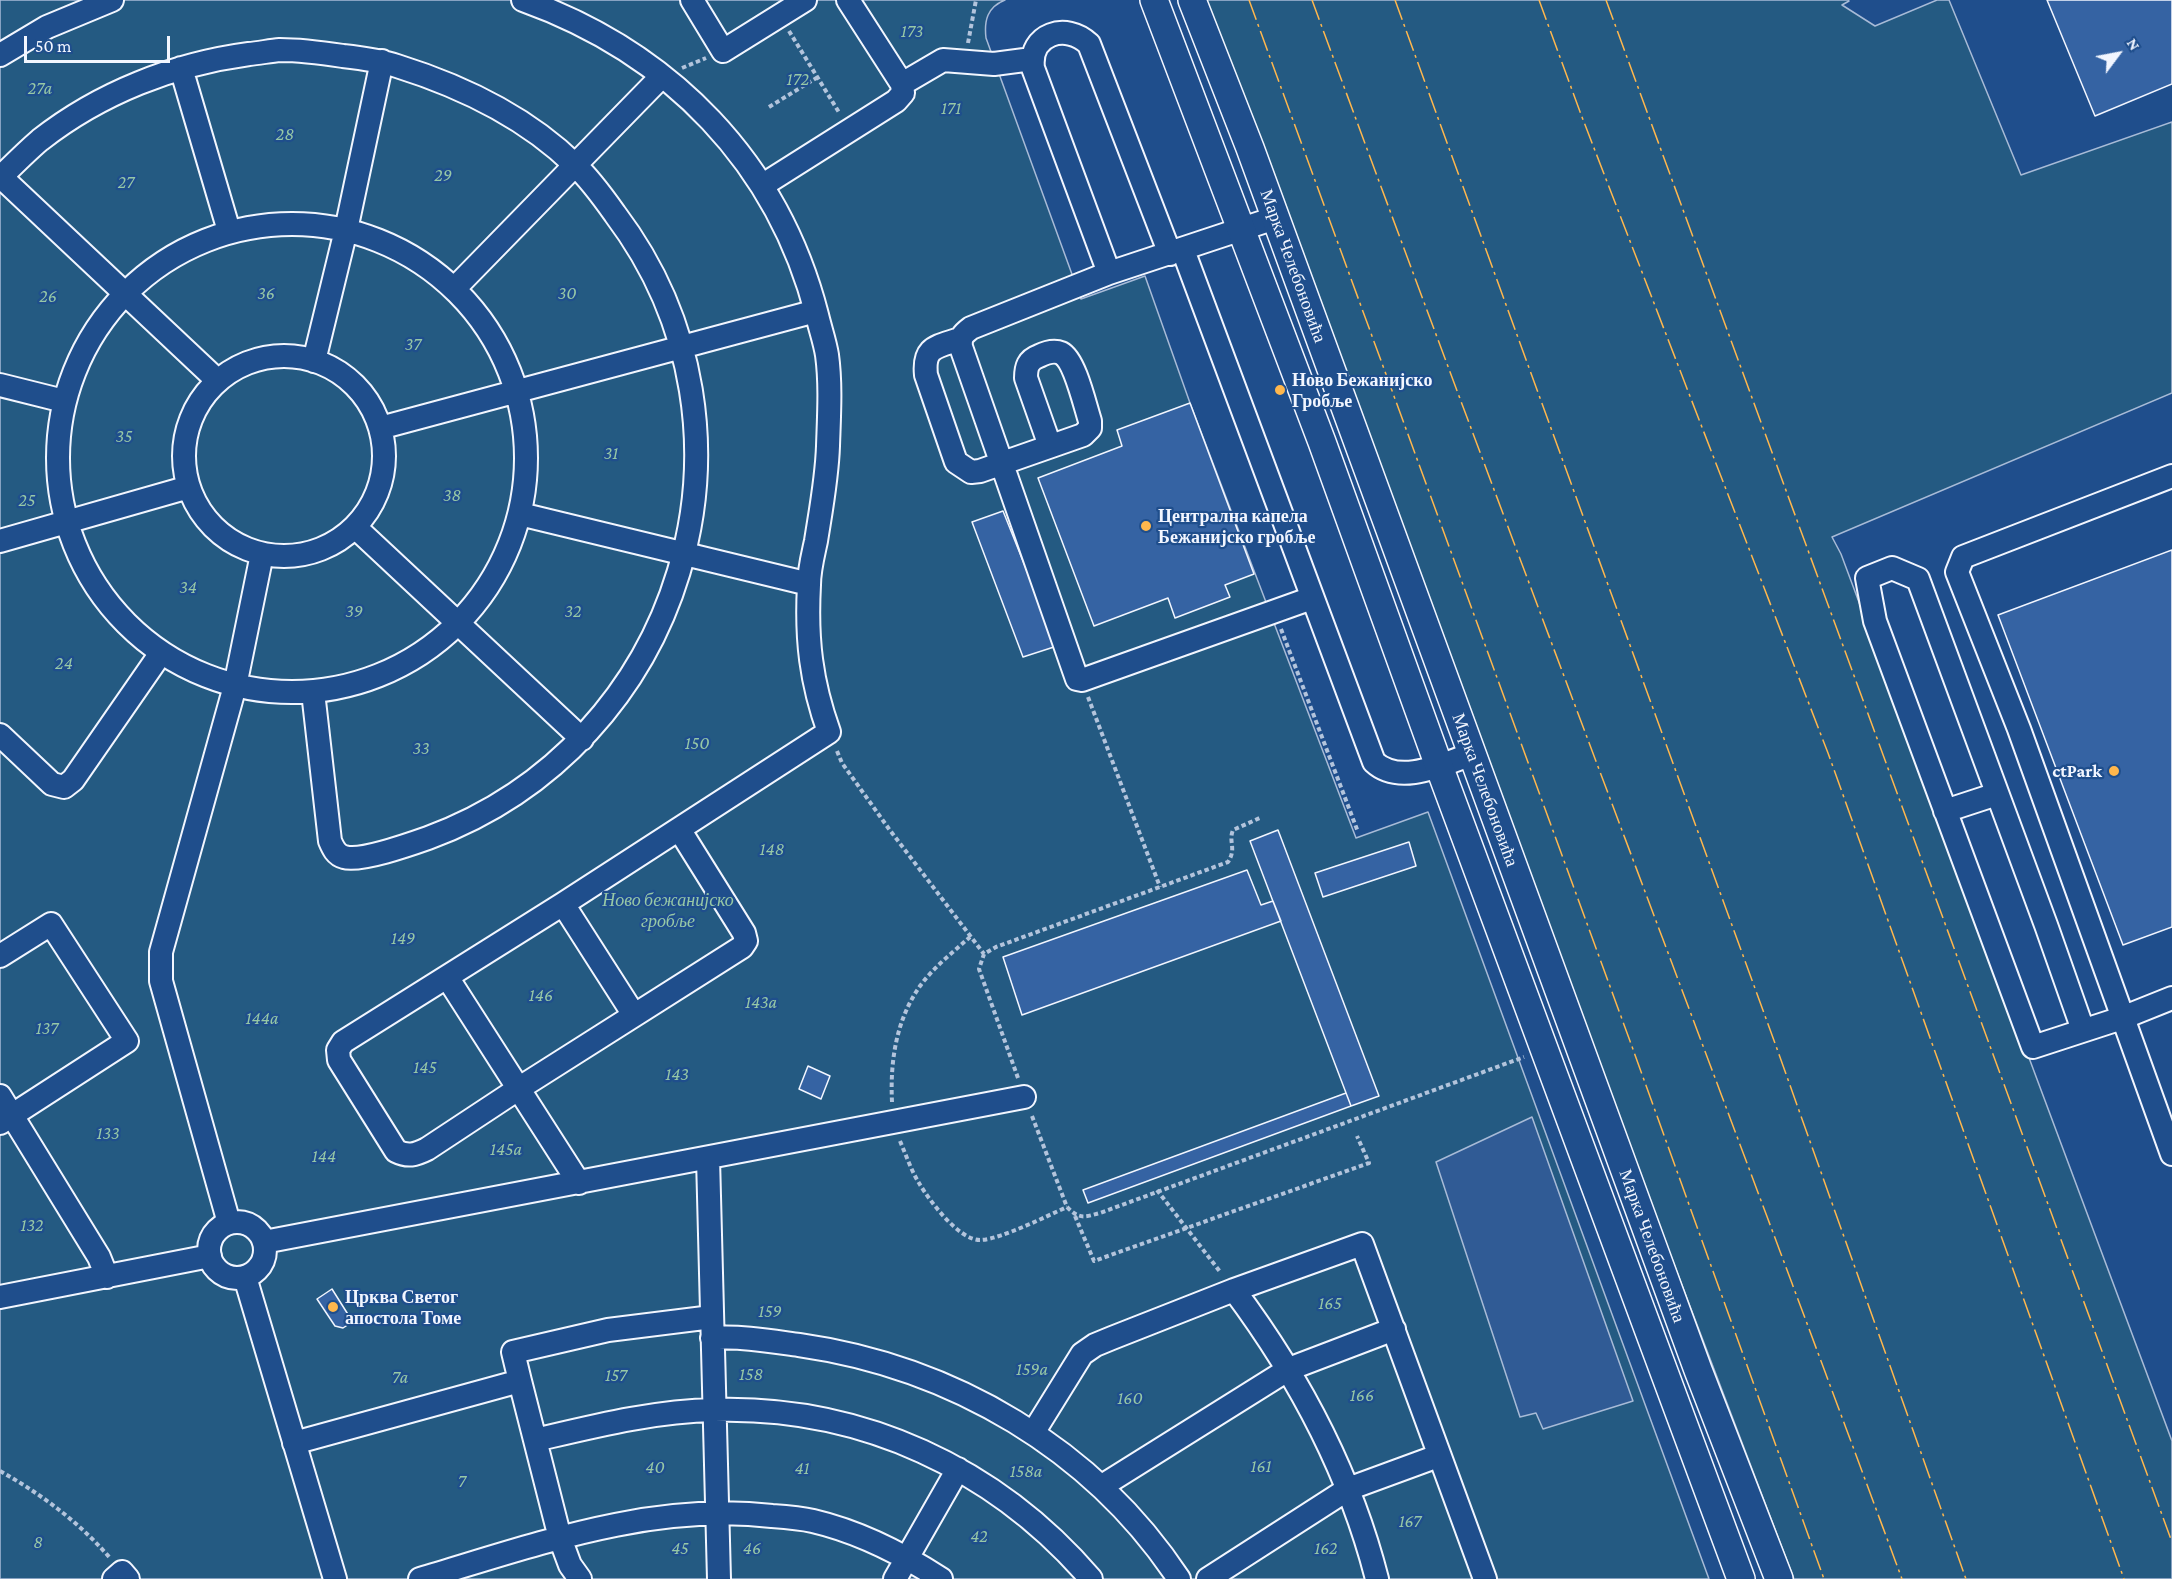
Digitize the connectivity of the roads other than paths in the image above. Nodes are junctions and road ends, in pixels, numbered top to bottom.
1 (112, 0) edge
2 (523, 0) edge
3 (692, 0) edge
4 (805, 0) edge
5 (849, 0) edge
6 (1154, 0) edge
7 (1192, 0) edge
8 (554, 5) edge
9 (0, 55) edge
10 (1032, 59) junction
11 (382, 61) junction
12 (181, 68) junction
13 (662, 76) junction
14 (902, 84) junction
15 (575, 165) junction
16 (0, 177) edge
17 (763, 185) junction
18 (1275, 218) junction
19 (346, 230) junction
20 (1242, 230) junction
21 (229, 231) junction
22 (1177, 252) junction
23 (1108, 273) junction
24 (454, 289) junction
25 (124, 293) junction
26 (816, 311) junction
27 (960, 339) junction
28 (682, 347) junction
29 (314, 361) junction
30 (218, 381) junction
31 (0, 385) edge
32 (517, 392) junction
33 (64, 401) junction
34 (380, 428) junction
35 (1050, 446) dead end
36 (1001, 463) junction
37 (2172, 476) edge
38 (189, 487) junction
39 (520, 514) junction
40 (67, 524) junction
41 (355, 527) junction
42 (0, 542) edge
43 (683, 553) junction
44 (262, 554) junction
45 (808, 584) junction
46 (1312, 598) junction
47 (459, 624) junction
48 (161, 653) junction
49 (236, 686) junction
50 (313, 692) junction
51 (0, 735) edge
52 (582, 739) junction
53 (1472, 754) junction
54 (1439, 766) junction
55 (1997, 794) junction
56 (1945, 812) junction
57 (679, 829) junction
58 (563, 904) junction
59 (0, 956) edge
60 (447, 977) junction
61 (2172, 998) edge
62 (634, 1015) junction
63 (2122, 1018) junction
64 (2083, 1030) junction
65 (518, 1089) junction
66 (0, 1096) edge
67 (1024, 1097) road end
68 (6, 1119) edge
69 (2172, 1154) edge
70 (708, 1158) junction
71 (579, 1183) junction
72 (229, 1223) junction
73 (264, 1242) junction
74 (210, 1256) junction
75 (107, 1277) junction
76 (245, 1277) junction
77 (1234, 1290) junction
78 (0, 1298) edge
79 (712, 1328) junction
80 (1394, 1329) junction
81 (1289, 1369) junction
82 (1698, 1370) junction
83 (520, 1381) junction
84 (1668, 1381) junction
85 (714, 1410) junction
86 (1034, 1433) junction
87 (536, 1440) junction
88 (294, 1443) junction
89 (1438, 1456) junction
90 (958, 1468) junction
91 (1102, 1486) junction
92 (1348, 1489) junction
93 (716, 1512) junction
94 (560, 1538) junction
95 (907, 1557) junction
96 (335, 1579) edge
97 (420, 1579) edge
98 (580, 1579) edge
99 (719, 1579) edge
100 (895, 1579) edge
101 (941, 1579) edge
102 (1091, 1579) edge
103 (1179, 1579) edge
104 (1208, 1579) edge
105 (1377, 1579) edge
106 (1485, 1579) edge
107 (1741, 1579) edge
108 (1779, 1579) edge

1 - 9 lane
2 - 8 lane
3 - 4 lane
5 - 14 lane
6 - 20 main road, Марка Челебоновића
7 - 18 main road, Марка Челебоновића
8 - 13 lane
10 - 14 lane
10 - 22 lane
10 - 23 lane
11 - 12 lane
11 - 15 lane
11 - 19 lane
12 - 16 lane
12 - 21 lane
13 - 15 lane
13 - 17 lane
14 - 17 lane
15 - 24 lane
15 - 28 lane
16 - 25 lane
17 - 26 lane
18 - 20 lane
18 - 53 main road, Марка Челебоновића
19 - 21 lane
19 - 24 lane
19 - 29 lane
20 - 22 lane
20 - 54 main road, Марка Челебоновића
21 - 25 lane
22 - 23 lane
22 - 46 lane
23 - 27 lane
24 - 32 lane
25 - 30 lane
25 - 33 lane
26 - 28 lane
26 - 45 lane
27 - 36 lane
27 - 36 lane
28 - 32 lane
28 - 43 lane
29 - 30 lane
29 - 34 lane
30 - 38 lane
31 - 33 lane
32 - 34 lane
32 - 39 lane
33 - 40 lane
34 - 41 lane
35 - 36 lane
36 - 46 lane
37 - 63 lane
38 - 40 lane
38 - 44 lane
39 - 43 lane
39 - 47 lane
40 - 42 lane
40 - 48 lane
41 - 44 lane
41 - 47 lane
43 - 45 lane
43 - 52 lane
44 - 49 lane
45 - 57 lane
46 - 54 lane
47 - 50 lane
47 - 52 lane
48 - 49 lane
48 - 51 lane
49 - 50 lane
49 - 72 lane
50 - 52 lane
53 - 54 lane
53 - 82 main road, Марка Челебоновића
54 - 84 main road, Марка Челебоновића
55 - 56 lane
55 - 56 lane
55 - 64 lane
56 - 64 lane
57 - 58 lane
57 - 62 lane
58 - 60 lane
58 - 62 lane
59 - 68 lane
60 - 65 lane
60 - 65 lane
61 - 63 lane
62 - 65 lane
63 - 64 lane
63 - 69 lane
65 - 71 lane
66 - 68 lane
67 - 70 lane
68 - 75 lane
70 - 71 lane
70 - 79 lane
71 - 73 lane
72 - 73 lane
72 - 74 lane
73 - 76 lane
74 - 75 lane
74 - 76 lane
75 - 78 lane
76 - 88 lane
77 - 80 lane
77 - 81 lane
77 - 86 lane
79 - 83 lane
79 - 85 lane
79 - 86 lane
80 - 81 lane
80 - 89 lane
81 - 91 lane
81 - 92 lane
82 - 84 main road
82 - 108 main road, Марка Челебоновића
83 - 87 lane
83 - 88 lane
84 - 107 main road, Марка Челебоновића
85 - 87 lane
85 - 90 lane
85 - 93 lane
86 - 91 lane
87 - 94 lane
88 - 96 lane
89 - 92 lane
89 - 106 lane
90 - 95 lane
90 - 102 lane
91 - 103 lane
92 - 104 lane
92 - 105 lane
93 - 94 lane
93 - 95 lane
93 - 99 lane
94 - 97 lane
94 - 98 lane
95 - 100 lane
95 - 101 lane

